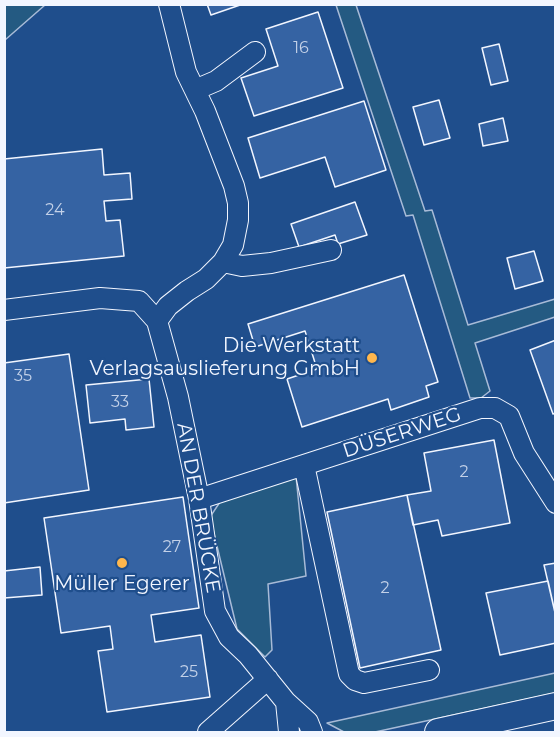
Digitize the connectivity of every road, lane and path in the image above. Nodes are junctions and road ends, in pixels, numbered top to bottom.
1 (169, 4) edge
2 (255, 52) dead end
3 (195, 90) junction
4 (331, 249) dead end
5 (223, 262) junction
6 (4, 310) edge
7 (157, 321) junction
8 (304, 465) junction
9 (200, 499) junction
10 (555, 503) edge
11 (429, 670) dead end
12 (268, 679) junction
13 (286, 702) junction
14 (555, 706) edge
15 (208, 732) edge
16 (289, 732) edge
17 (312, 732) edge
18 (438, 732) edge

1 - 3 street
2 - 3 street
3 - 5 street
4 - 5 street
5 - 7 street
6 - 7 street
7 - 9 street, AN DER BRÜCKE
8 - 9 street, DÜSERWEG
8 - 10 street, DÜSERWEG
8 - 11 street
9 - 12 street, AN DER BRÜCKE
12 - 13 street, AN DER BRÜCKE
12 - 15 street
13 - 16 street
13 - 17 street, AN DER BRÜCKE
14 - 18 main road

